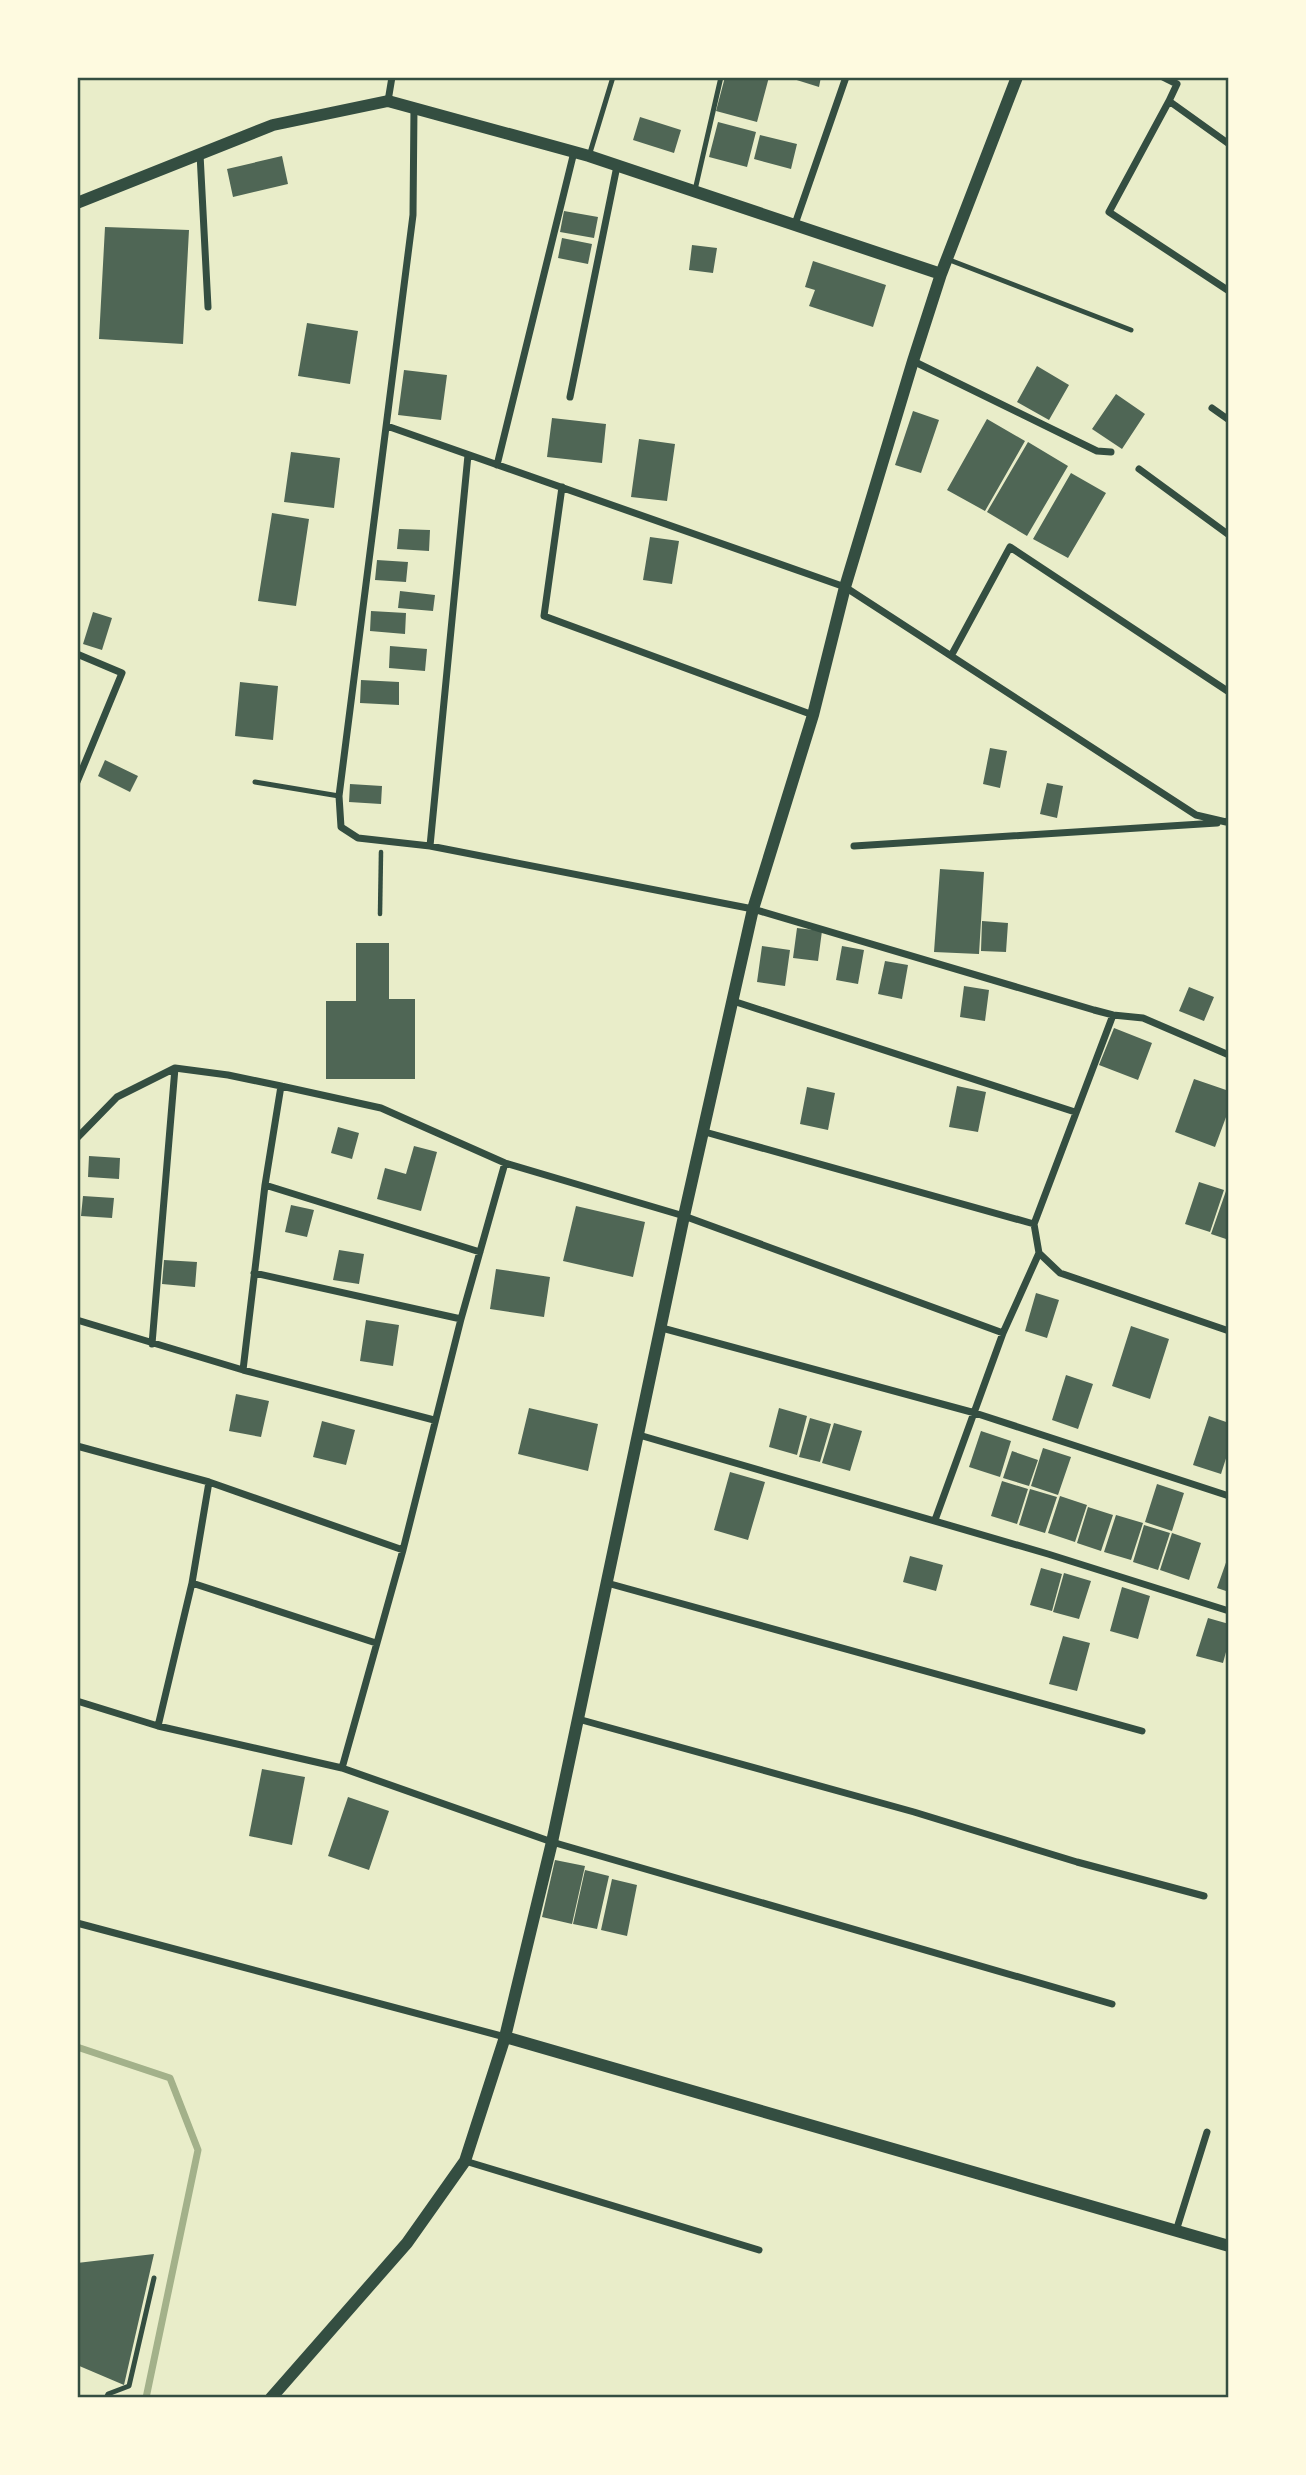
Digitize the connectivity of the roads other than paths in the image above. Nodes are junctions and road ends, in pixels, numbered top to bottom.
1 (392, 77) edge
2 (613, 77) edge
3 (720, 77) edge
4 (846, 77) edge
5 (1017, 77) edge
6 (1163, 77) edge
7 (1179, 80) edge
8 (388, 101) junction
9 (1169, 101) junction
10 (414, 107) junction
11 (1229, 144) edge
12 (574, 152) junction
13 (200, 154) junction
14 (589, 156) junction
15 (617, 166) junction
16 (694, 193) junction
17 (77, 202) edge
18 (795, 224) junction
19 (947, 259) junction
20 (941, 274) junction
21 (1229, 291) edge
22 (208, 307) dead end
23 (1131, 330) dead end
24 (913, 361) junction
25 (570, 397) dead end
26 (1212, 408) dead end
27 (1229, 420) edge
28 (387, 426) junction
29 (1111, 452) dead end
30 (468, 455) junction
31 (497, 465) junction
32 (1139, 470) dead end
33 (562, 487) junction
34 (1229, 536) edge
35 (845, 587) junction
36 (77, 654) edge
37 (951, 656) junction
38 (1229, 692) edge
39 (813, 715) junction
40 (77, 782) edge
41 (255, 782) dead end
42 (340, 796) junction
43 (1227, 821) edge
44 (430, 846) junction
45 (854, 846) dead end
46 (753, 909) junction
47 (733, 1001) junction
48 (1113, 1015) junction
49 (1229, 1055) edge
50 (175, 1068) junction
51 (281, 1086) junction
52 (1075, 1112) junction
53 (81, 1129) edge
54 (705, 1132) junction
55 (77, 1138) edge
56 (505, 1163) junction
57 (265, 1185) junction
58 (684, 1216) junction
59 (1034, 1224) junction
60 (480, 1252) junction
61 (1039, 1253) junction
62 (254, 1273) junction
63 (461, 1319) junction
64 (77, 1320) edge
65 (662, 1328) junction
66 (1229, 1331) edge
67 (1003, 1333) junction
68 (152, 1343) junction
69 (243, 1370) junction
70 (975, 1413) junction
71 (434, 1420) junction
72 (639, 1434) junction
73 (77, 1446) edge
74 (209, 1482) junction
75 (1229, 1496) edge
76 (935, 1520) junction
77 (403, 1550) junction
78 (192, 1583) junction
79 (607, 1583) junction
80 (1229, 1611) edge
81 (376, 1643) junction
82 (77, 1701) edge
83 (578, 1719) junction
84 (158, 1726) junction
85 (1142, 1731) dead end
86 (342, 1768) junction
87 (552, 1842) junction
88 (1204, 1896) dead end
89 (77, 1923) edge
90 (1112, 2004) dead end
91 (505, 2037) junction
92 (1207, 2132) dead end
93 (465, 2161) junction
94 (1176, 2231) junction
95 (1229, 2246) edge
96 (759, 2250) dead end
97 (155, 2278) dead end
98 (106, 2398) edge
99 (271, 2398) edge

1 - 8 street
2 - 14 lane
3 - 16 lane
4 - 18 street
5 - 19 street
6 - 7 street
7 - 9 street
8 - 10 street
8 - 13 street
9 - 11 street
9 - 21 street
10 - 12 street
10 - 28 street
12 - 14 street
12 - 31 street
13 - 17 street
13 - 22 street
14 - 15 street
15 - 16 street
15 - 25 street
16 - 18 street
18 - 20 street
19 - 20 street
19 - 23 lane
20 - 24 street
24 - 29 street
24 - 35 street
26 - 27 street
28 - 30 street
28 - 42 street
30 - 31 street
30 - 44 street
31 - 33 street
32 - 34 street
33 - 35 street
33 - 39 street
35 - 37 street
35 - 39 street
36 - 40 street
37 - 38 street
37 - 43 street
39 - 46 street
41 - 42 lane
42 - 44 street
43 - 45 street
44 - 46 street
46 - 47 street
46 - 48 street
47 - 52 street
47 - 54 street
48 - 49 street
48 - 52 street
50 - 51 street
50 - 53 street
50 - 68 street
51 - 56 street
51 - 57 street
52 - 59 street
53 - 55 street
54 - 58 street
54 - 59 street
56 - 58 street
56 - 60 street
57 - 60 street
57 - 62 street
58 - 65 street
58 - 67 street
59 - 61 street
60 - 63 street
61 - 66 street
61 - 67 street
62 - 63 street
62 - 69 street
63 - 71 street
64 - 68 street
65 - 70 street
65 - 72 street
67 - 70 street
68 - 69 street
69 - 71 street
70 - 75 street
70 - 76 street
71 - 77 street
72 - 76 street
72 - 79 street
73 - 74 street
74 - 77 street
74 - 78 street
76 - 80 street
77 - 81 street
78 - 81 street
78 - 84 street
79 - 83 street
79 - 85 street
81 - 86 street
82 - 84 street
83 - 87 street
83 - 88 street
84 - 86 street
86 - 87 street
87 - 90 street
87 - 91 street
89 - 91 street
91 - 93 street
91 - 94 street
92 - 94 street
93 - 96 street
93 - 99 street
94 - 95 street
97 - 98 lane

